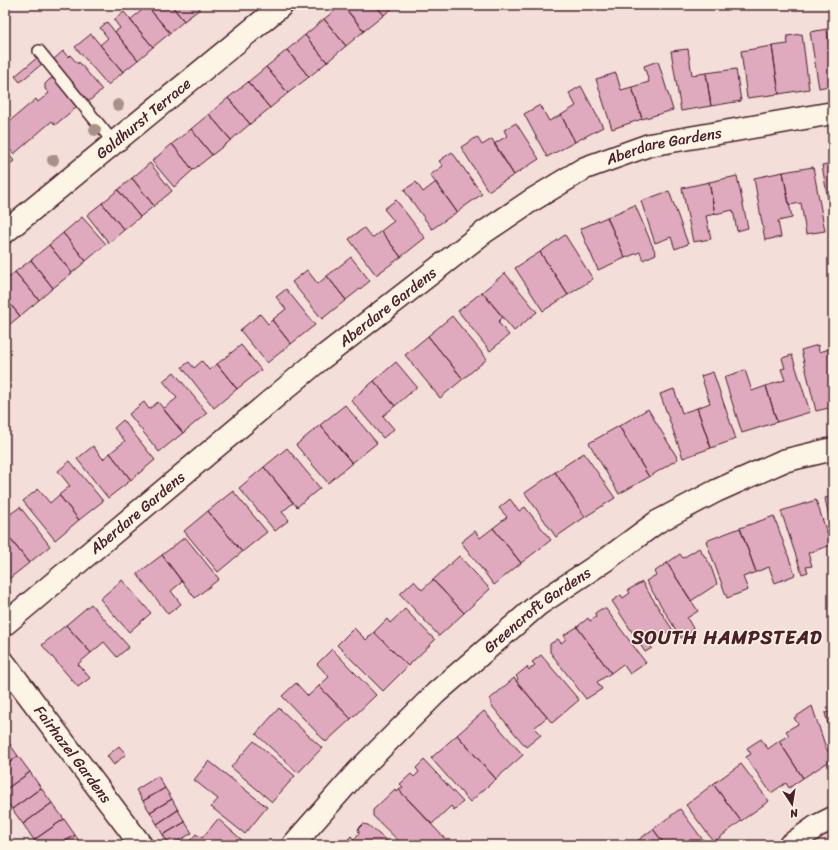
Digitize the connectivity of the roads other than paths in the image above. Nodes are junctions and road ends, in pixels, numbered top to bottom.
1 (282, 5) edge
2 (39, 51) dead end
3 (833, 113) edge
4 (114, 143) junction
5 (5, 232) edge
6 (833, 449) edge
7 (5, 624) edge
8 (5, 664) edge
9 (833, 818) edge
10 (141, 845) edge
11 (293, 845) edge
12 (790, 845) edge

1 - 4 street, Goldhurst Terrace
2 - 4 lane
3 - 7 street, Aberdare Gardens
4 - 5 street, Goldhurst Terrace
6 - 11 street, Greencroft Gardens
8 - 10 street, Fairhazel Gardens
9 - 12 street

